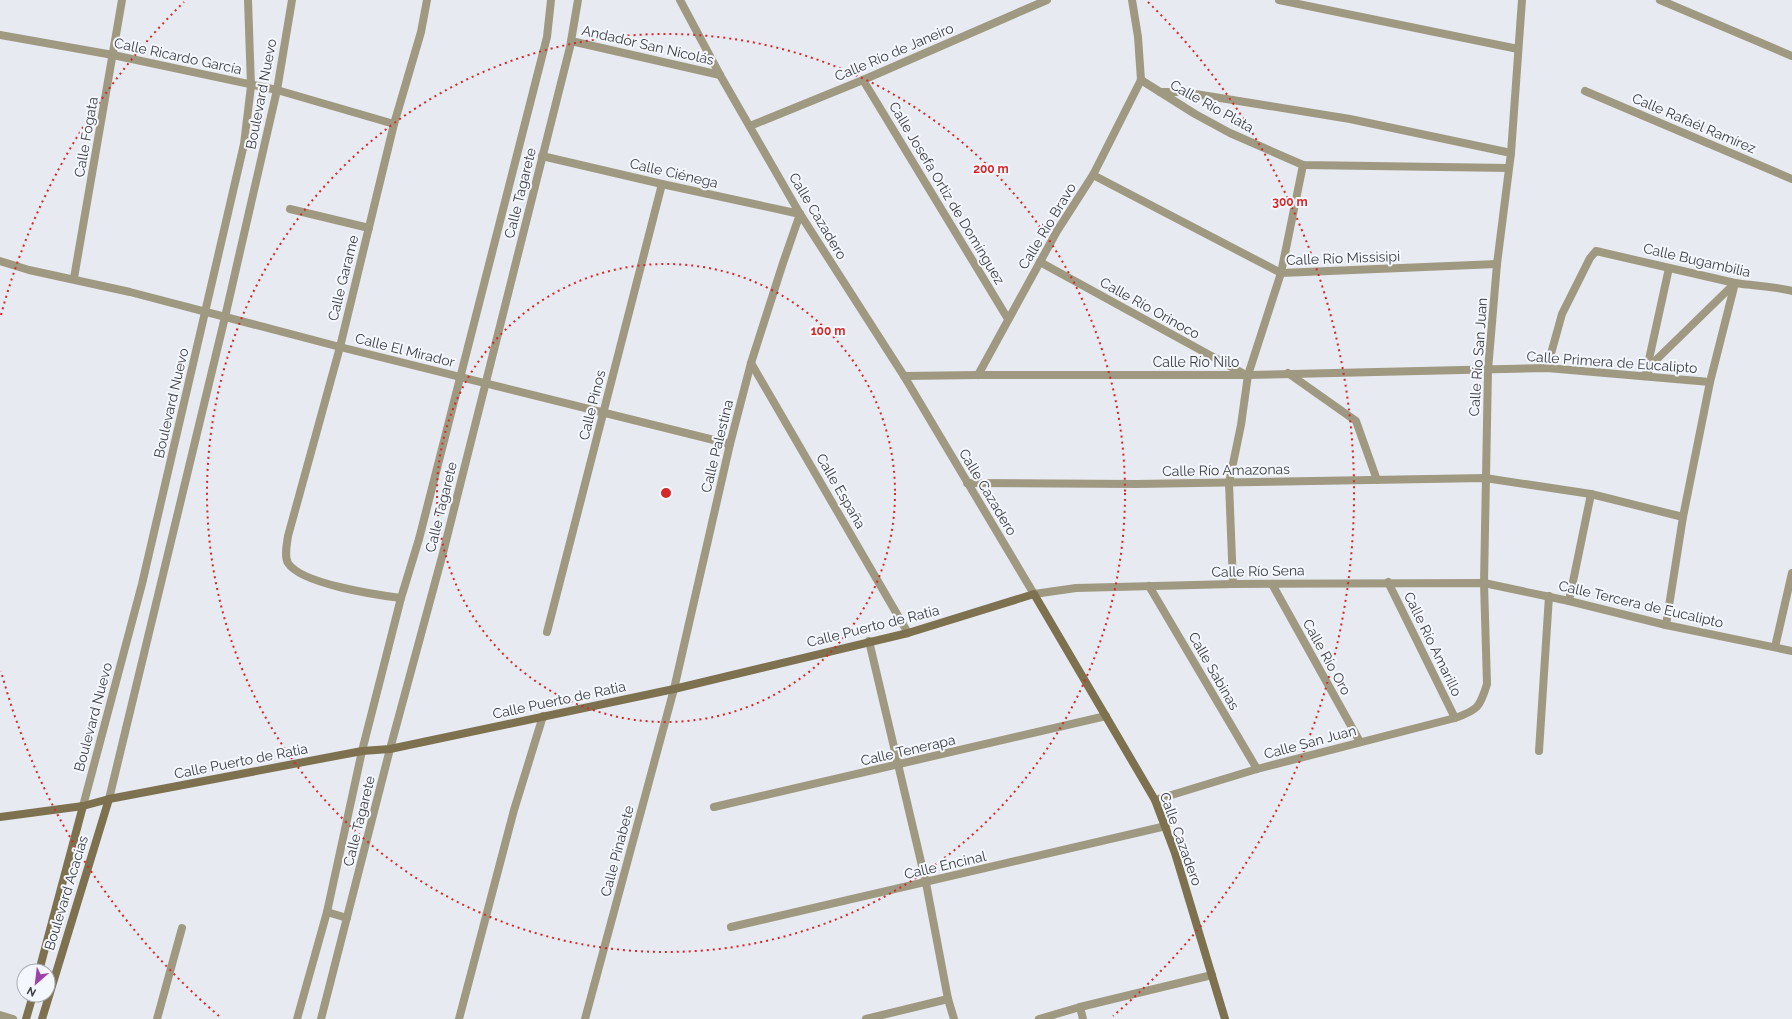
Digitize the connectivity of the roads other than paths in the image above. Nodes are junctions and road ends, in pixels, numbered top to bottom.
1 (122, 0) edge
2 (248, 0) edge
3 (292, 0) edge
4 (427, 0) edge
5 (551, 0) edge
6 (578, 0) edge
7 (680, 0) edge
8 (1047, 0) edge
9 (1132, 0) edge
10 (1279, 0) edge
11 (1522, 0) edge
12 (1660, 0) edge
13 (0, 35) edge
14 (571, 41) junction
15 (1518, 49) junction
16 (113, 55) junction
17 (1792, 56) edge
18 (720, 75) junction
19 (863, 80) junction
20 (1140, 80) junction
21 (251, 86) junction
22 (277, 90) junction
23 (1585, 91) dead end
24 (1159, 92) junction
25 (394, 124) junction
26 (750, 126) junction
27 (1511, 153) junction
28 (542, 156) junction
29 (1304, 165) junction
30 (1509, 168) junction
31 (1093, 175) junction
32 (1792, 179) edge
33 (662, 184) junction
34 (290, 210) dead end
35 (800, 214) junction
36 (369, 228) junction
37 (0, 262) edge
38 (1040, 262) junction
39 (1497, 264) junction
40 (1669, 268) junction
41 (1281, 273) junction
42 (74, 278) junction
43 (1735, 284) junction
44 (1792, 291) edge
45 (206, 312) junction
46 (225, 317) junction
47 (1008, 319) junction
48 (340, 347) junction
49 (751, 362) junction
50 (1547, 368) junction
51 (1488, 370) junction
52 (1288, 373) junction
53 (978, 375) junction
54 (1248, 375) junction
55 (460, 376) junction
56 (904, 376) junction
57 (1645, 376) junction
58 (1710, 382) junction
59 (485, 383) junction
60 (603, 412) junction
61 (730, 444) junction
62 (1485, 478) junction
63 (1377, 480) junction
64 (968, 483) junction
65 (1229, 483) junction
66 (1591, 494) junction
67 (1683, 517) junction
68 (1792, 573) edge
69 (1388, 582) junction
70 (1484, 583) junction
71 (1233, 584) junction
72 (1272, 584) junction
73 (1149, 586) junction
74 (1034, 594) junction
75 (1549, 596) junction
76 (401, 598) junction
77 (1569, 601) junction
78 (1666, 625) junction
79 (547, 632) dead end
80 (908, 633) junction
81 (869, 641) junction
82 (1775, 647) junction
83 (1792, 652) edge
84 (674, 689) junction
85 (1472, 712) joint
86 (543, 716) junction
87 (1106, 716) junction
88 (1455, 718) junction
89 (1360, 742) junction
90 (390, 749) junction
91 (362, 751) junction
92 (1539, 751) dead end
93 (898, 766) junction
94 (1257, 769) junction
95 (109, 799) junction
96 (1155, 800) junction
97 (83, 806) junction
98 (714, 807) dead end
99 (0, 817) edge
100 (1166, 826) junction
101 (926, 883) junction
102 (327, 912) junction
103 (347, 918) junction
104 (731, 927) dead end
105 (182, 928) dead end
106 (41, 963) edge
107 (1212, 975) junction
108 (948, 999) junction
109 (31, 1003) edge
110 (1080, 1007) junction
111 (0, 1015) edge
112 (13, 1019) edge
113 (26, 1019) edge
114 (42, 1019) edge
115 (157, 1019) edge
116 (297, 1019) edge
117 (321, 1019) edge
118 (459, 1019) edge
119 (585, 1019) edge
120 (866, 1019) edge
121 (954, 1019) edge
122 (1039, 1019) edge
123 (1083, 1019) edge
124 (1225, 1019) edge

1 - 16 street, Calle Fogata
2 - 21 street, Boulevard Nuevo
3 - 22 street, Boulevard Nuevo
4 - 25 street, Calle Garame
5 - 55 street, Calle Tagarete
6 - 14 street, Calle Tagarete
7 - 18 street, Calle Cazadero
8 - 19 street, Calle Río de Janeiro
9 - 20 street
10 - 15 street
11 - 15 street, Calle Río San Juan
12 - 17 street
13 - 16 street, Calle Ricardo García
14 - 18 street, Andador San Nicolás
14 - 28 street, Calle Tagarete
15 - 27 street, Calle Río San Juan
16 - 21 street, Calle Ricardo García
16 - 42 street, Calle Fogata
18 - 26 street, Calle Cazadero
19 - 26 street, Calle Río de Janeiro
19 - 47 street, Calle Josefa Ortiz de Domínguez
20 - 24 street
20 - 31 street, Calle Río Bravo
21 - 22 street, Calle Ricardo García
21 - 45 street, Boulevard Nuevo
22 - 25 street, Calle Ricardo García
22 - 46 street, Boulevard Nuevo
23 - 32 street, Calle Rafaél Ramírez
24 - 27 street, Calle Río Plata
24 - 29 street, Calle Río Plata
25 - 36 street, Calle Garame
26 - 35 street, Calle Cazadero
27 - 30 street, Calle Río San Juan
28 - 33 street, Calle Ciénega
28 - 59 street, Calle Tagarete
29 - 30 street, Calle Río Plata
29 - 41 street
30 - 39 street, Calle Río San Juan
31 - 38 street, Calle Río Bravo
31 - 41 street, Calle Río Missisipi
33 - 35 street, Calle Ciénega
33 - 60 street, Calle Pinos
34 - 36 street
35 - 49 street, Calle Palestina
35 - 56 street, Calle Cazadero
36 - 48 street, Calle Garame
37 - 42 street, Calle El Mirador
38 - 47 street, Calle Río Bravo
38 - 54 street, Calle Río Orinoco
39 - 41 street, Calle Río Missisipi
39 - 51 street, Calle Río San Juan
40 - 43 street, Calle Bugambilia
40 - 50 street, Calle Bugambilia
40 - 57 street
41 - 54 street
42 - 45 street, Calle El Mirador
43 - 44 street, Calle Bugambilia
43 - 57 street
43 - 58 street
45 - 46 street, Calle El Mirador
45 - 97 street, Boulevard Nuevo
46 - 48 street, Calle El Mirador
46 - 95 street, Boulevard Nuevo
47 - 53 street, Calle Río Bravo
48 - 55 street, Calle El Mirador
48 - 76 street, Calle Garame
49 - 61 street, Calle Palestina
49 - 80 street, Calle España
50 - 51 street, Calle Primera de Eucalipto
50 - 57 street, Calle Primera de Eucalipto
51 - 52 street, Calle Río Nilo
51 - 62 street, Calle Río San Juan
52 - 54 street, Calle Río Nilo
52 - 63 street
53 - 54 street, Calle Río Nilo
53 - 56 street, Calle Río Nilo
54 - 65 street
55 - 59 street, Calle El Mirador
55 - 76 street, Calle Tagarete
56 - 64 street, Calle Cazadero
57 - 58 street, Calle Primera de Eucalipto
58 - 67 street
59 - 60 street, Calle El Mirador
59 - 90 street, Calle Tagarete
60 - 61 street, Calle El Mirador
60 - 79 street, Calle Pinos
61 - 84 street, Calle Palestina
62 - 63 street, Calle Río Amazonas
62 - 66 street, Calle Río Amazonas
62 - 70 street, Calle Río San Juan
63 - 65 street, Calle Río Amazonas
64 - 65 street, Calle Río Amazonas
64 - 74 street, Calle Cazadero
65 - 71 street
66 - 67 street, Calle Río Amazonas
66 - 77 street
67 - 78 street
68 - 82 street
69 - 70 street, Calle Río Sena
69 - 72 street, Calle Río Sena
69 - 88 street, Calle Río Amarillo
70 - 75 street, Calle Tercera de Eucalipto
70 - 85 street, Calle Río San Juan
71 - 72 street, Calle Río Sena
71 - 73 street, Calle Río Sena
72 - 89 street, Calle Río Oro
73 - 74 street, Calle Río Sena
73 - 94 street, Calle Sabinas
74 - 80 street, Calle Puerto de Ratia
74 - 87 street, Calle Cazadero
75 - 77 street, Calle Tercera de Eucalipto
75 - 92 street
76 - 91 street, Calle Tagarete
77 - 78 street, Calle Tercera de Eucalipto
78 - 82 street, Calle Tercera de Eucalipto
80 - 81 street, Calle Puerto de Ratia
81 - 84 street, Calle Puerto de Ratia
81 - 93 street
82 - 83 street, Calle Tercera de Eucalipto
84 - 86 street, Calle Puerto de Ratia
84 - 119 street, Calle Pinabete
85 - 88 street, Calle San Juan
86 - 90 street, Calle Puerto de Ratia
86 - 118 street
87 - 93 street, Calle Tenerapa
87 - 96 street, Calle Cazadero
88 - 89 street, Calle San Juan
89 - 94 street, Calle San Juan
90 - 91 street, Calle Puerto de Ratia
90 - 103 street, Calle Tagarete
91 - 95 street, Calle Puerto de Ratia
91 - 102 street, Calle Tagarete
93 - 98 street, Calle Tenerapa
93 - 101 street
94 - 96 street, Calle San Juan
95 - 97 street, Calle Puerto de Ratia
95 - 114 street, Boulevard Acacias
96 - 100 street, Calle Cazadero
97 - 99 street, Calle Puerto de Ratia
97 - 106 street, Boulevard Acacias
100 - 101 street, Calle Encinal
100 - 107 street, Calle Cazadero
101 - 104 street, Calle Encinal
101 - 108 street
102 - 103 street
102 - 116 street, Calle Tagarete
103 - 117 street, Calle Tagarete
105 - 115 street
107 - 110 street
107 - 124 street, Calle Cazadero
108 - 120 street
108 - 121 street
109 - 113 street
110 - 122 street
110 - 123 street
111 - 112 street

